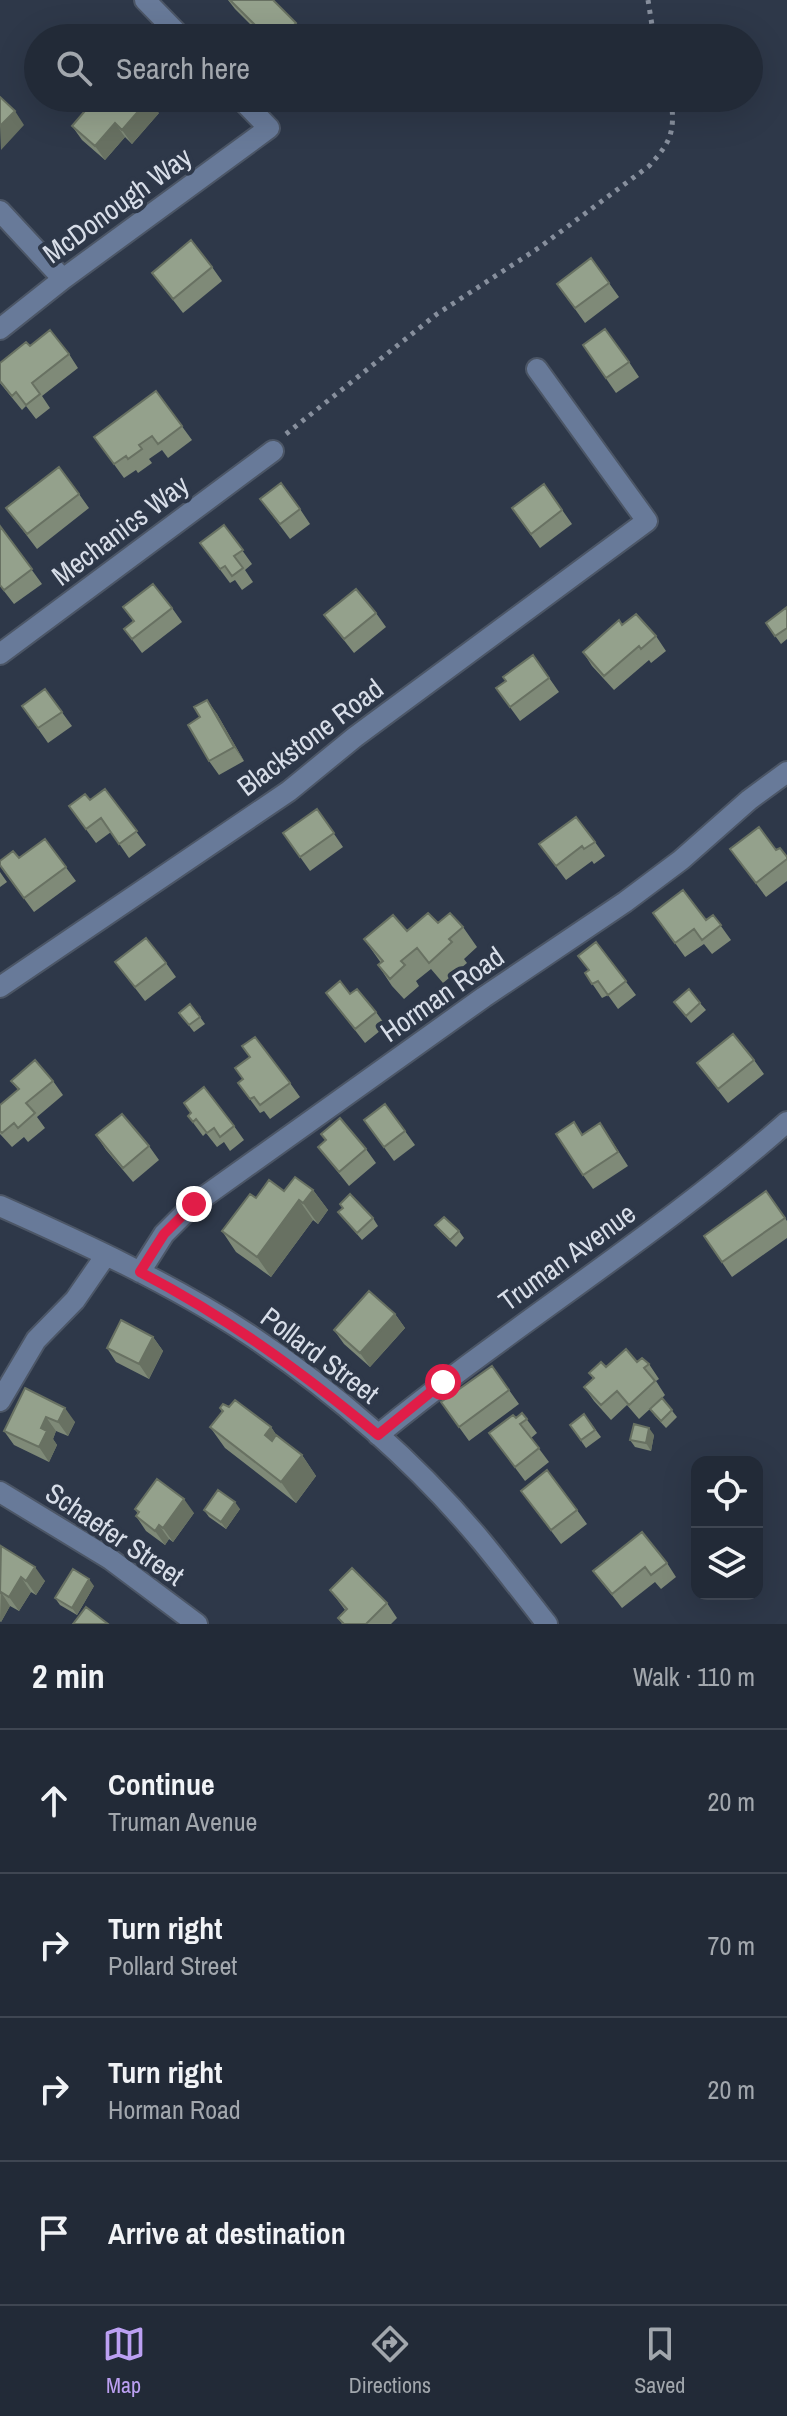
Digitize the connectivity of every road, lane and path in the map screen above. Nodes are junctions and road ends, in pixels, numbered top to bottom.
1 (145, 0) edge
2 (648, 0) edge
3 (168, 24) edge
4 (652, 24) edge
5 (254, 112) edge
6 (671, 112) edge
7 (0, 211) edge
8 (63, 279) junction
9 (0, 329) edge
10 (537, 369) dead end
11 (273, 451) joint
12 (0, 654) edge
13 (787, 772) edge
14 (0, 987) edge
15 (787, 1122) edge
16 (0, 1206) edge
17 (106, 1255) junction
18 (140, 1272) junction
19 (0, 1401) edge
20 (378, 1435) junction
21 (0, 1492) edge
22 (197, 1624) edge
23 (547, 1624) edge

1 - 3 street
2 - 4 path
5 - 8 street, McDonough Way
6 - 11 path
7 - 8 street
8 - 9 street, McDonough Way
10 - 14 street, Blackstone Road
11 - 12 street, Mechanics Way
13 - 18 street, Horman Road
15 - 20 street, Truman Avenue
16 - 17 street, Pollard Street
17 - 18 street, Pollard Street
17 - 19 street
18 - 20 street, Pollard Street
20 - 23 street, Pollard Street
21 - 22 street, Schaefer Street

